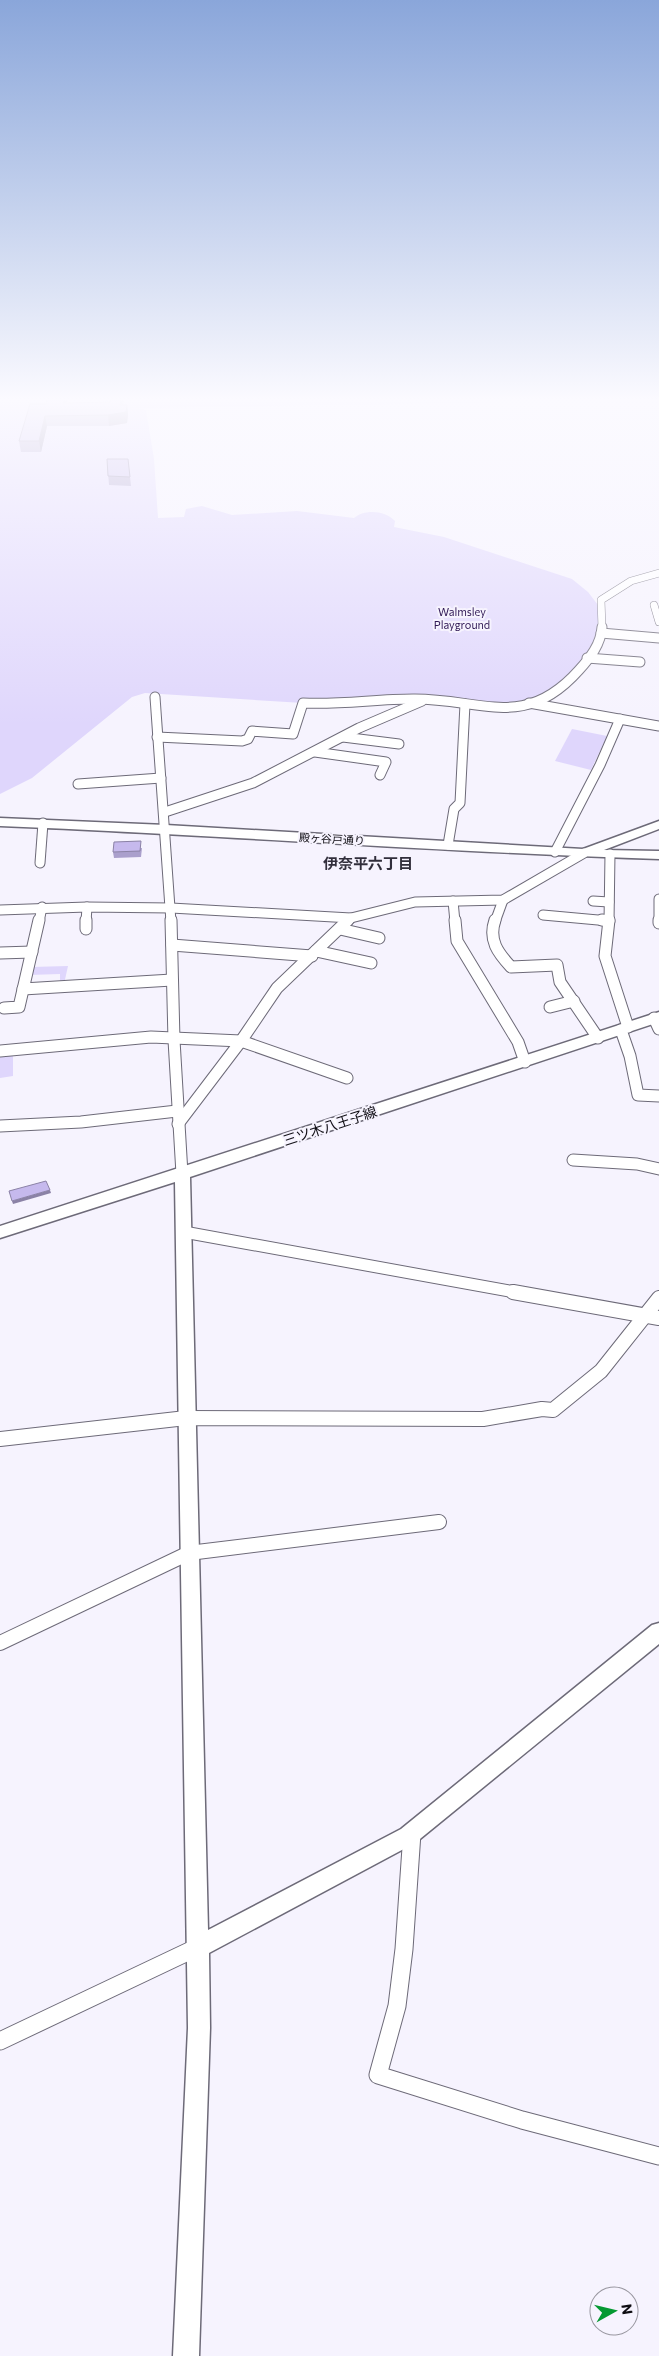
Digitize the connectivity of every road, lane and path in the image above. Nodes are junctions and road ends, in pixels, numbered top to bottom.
1 (659, 573) edge
2 (654, 605) dead end
3 (659, 622) edge
4 (601, 634) junction
5 (659, 638) edge
6 (588, 658) junction
7 (640, 662) dead end
8 (155, 697) dead end
9 (428, 699) junction
10 (529, 703) junction
11 (464, 704) junction
12 (620, 719) junction
13 (659, 726) edge
14 (157, 737) junction
15 (343, 737) junction
16 (399, 744) dead end
17 (315, 752) junction
18 (380, 775) dead end
19 (160, 778) junction
20 (78, 784) dead end
21 (164, 812) junction
22 (0, 822) edge
23 (43, 823) junction
24 (659, 826) edge
25 (166, 829) junction
26 (448, 845) junction
27 (555, 852) junction
28 (584, 853) junction
29 (610, 854) junction
30 (659, 855) edge
31 (40, 863) dead end
32 (659, 899) edge
33 (503, 900) junction
34 (453, 901) junction
35 (593, 901) dead end
36 (610, 902) junction
37 (87, 907) junction
38 (42, 908) junction
39 (171, 908) junction
40 (0, 910) edge
41 (544, 915) dead end
42 (351, 918) junction
43 (609, 921) junction
44 (659, 923) edge
45 (86, 929) dead end
46 (340, 929) junction
47 (380, 938) dead end
48 (172, 945) junction
49 (32, 952) junction
50 (0, 953) edge
51 (555, 953) dead end
52 (314, 954) junction
53 (371, 963) dead end
54 (556, 965) junction
55 (172, 980) junction
56 (23, 989) junction
57 (574, 1001) junction
58 (550, 1006) dead end
59 (4, 1008) dead end
60 (657, 1021) edge
61 (624, 1029) junction
62 (598, 1038) junction
63 (174, 1040) junction
64 (241, 1041) junction
65 (0, 1051) edge
66 (524, 1062) junction
67 (347, 1078) dead end
68 (659, 1096) edge
69 (177, 1111) junction
70 (178, 1124) junction
71 (0, 1126) edge
72 (573, 1160) dead end
73 (659, 1169) edge
74 (182, 1174) junction
75 (0, 1232) edge
76 (184, 1232) junction
77 (659, 1298) edge
78 (652, 1317) edge
79 (186, 1418) junction
80 (0, 1439) edge
81 (440, 1522) dead end
82 (189, 1553) junction
83 (659, 1632) edge
84 (0, 1643) edge
85 (412, 1832) junction
86 (198, 1947) junction
87 (0, 2041) edge
88 (659, 2156) edge
89 (186, 2356) edge

1 - 4 street
2 - 3 street
4 - 5 street
4 - 6 street
6 - 7 street
6 - 10 street
8 - 14 street
9 - 11 street
9 - 14 street
9 - 15 street
10 - 11 street
10 - 12 street
11 - 26 street
12 - 13 street
12 - 27 street
14 - 19 street
15 - 16 street
15 - 17 street
17 - 18 street
17 - 21 street
19 - 20 street
19 - 21 street
21 - 25 street
22 - 23 street, 殿ヶ谷戸通り
23 - 25 street, 殿ヶ谷戸通り
23 - 31 street
24 - 28 street, 殿ヶ谷戸通り
25 - 26 street, 殿ヶ谷戸通り
25 - 39 street
26 - 27 street, 殿ヶ谷戸通り
27 - 28 street, 殿ヶ谷戸通り
28 - 29 street
28 - 33 street
29 - 30 street
29 - 36 street
32 - 44 street
33 - 34 street
33 - 54 street
34 - 42 street
34 - 66 street
35 - 36 street
36 - 43 street
37 - 38 street
37 - 39 street
37 - 45 street
38 - 40 street
38 - 49 street
39 - 42 street
39 - 48 street
41 - 43 street
42 - 46 street
43 - 61 street
46 - 47 street
46 - 52 street
48 - 52 street
48 - 55 street
49 - 50 street
49 - 56 street
51 - 54 street
52 - 53 street
52 - 64 street
54 - 57 street
55 - 56 street
55 - 63 street
56 - 59 street
57 - 58 street
57 - 62 street
60 - 61 street, 三ツ木八王子線
61 - 62 street, 三ツ木八王子線
61 - 68 street
62 - 66 street, 三ツ木八王子線
63 - 64 street
63 - 65 street
63 - 69 street
64 - 67 street
64 - 70 street
66 - 74 street, 三ツ木八王子線
69 - 70 street
69 - 71 street
70 - 74 street
72 - 73 street
74 - 75 street, 三ツ木八王子線
74 - 76 street
76 - 78 street
76 - 79 street
77 - 78 street
78 - 79 street
79 - 80 street
79 - 82 street
81 - 82 street
82 - 84 street
82 - 86 street
83 - 85 street
85 - 86 street
85 - 88 street
86 - 87 street
86 - 89 street

